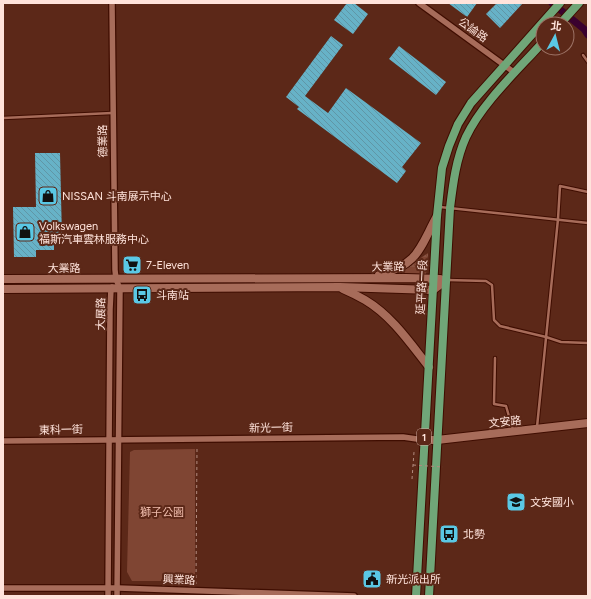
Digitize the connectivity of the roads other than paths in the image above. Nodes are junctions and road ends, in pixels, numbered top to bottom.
1 (112, 3) edge
2 (419, 3) edge
3 (560, 3) edge
4 (578, 4) edge
5 (567, 16) edge
6 (535, 51) edge
7 (583, 55) dead end
8 (588, 62) edge
9 (504, 66) junction
10 (515, 73) junction
11 (113, 113) junction
12 (3, 118) edge
13 (453, 137) junction
14 (464, 142) junction
15 (588, 192) edge
16 (437, 206) junction
17 (450, 208) junction
18 (437, 216) junction
19 (558, 219) junction
20 (588, 223) edge
21 (3, 279) edge
22 (116, 279) junction
23 (183, 279) junction
24 (290, 279) junction
25 (366, 279) junction
26 (434, 279) junction
27 (446, 280) junction
28 (183, 288) junction
29 (291, 288) junction
30 (340, 288) junction
31 (3, 289) edge
32 (111, 289) junction
33 (120, 289) junction
34 (434, 290) junction
35 (546, 337) junction
36 (588, 343) edge
37 (495, 358) dead end
38 (429, 367) junction
39 (588, 423) edge
40 (536, 429) junction
41 (514, 432) junction
42 (109, 440) junction
43 (119, 440) junction
44 (424, 440) junction
45 (437, 440) junction
46 (3, 441) edge
47 (3, 588) edge
48 (108, 588) junction
49 (118, 588) junction
50 (173, 593) edge
51 (302, 595) edge
52 (108, 596) edge
53 (117, 596) edge
54 (354, 596) edge
55 (416, 596) edge
56 (429, 596) edge

1 - 11 street, 德業路
2 - 9 street, 公論路
3 - 9 main road, 延平路一段 / 1
4 - 5 main road
6 - 10 main road, 1
7 - 8 lane
9 - 10 street, 公論路
9 - 13 main road, 延平路一段 / 1
10 - 14 main road, 1
11 - 12 lane
11 - 22 street, 德業路
13 - 14 main road
13 - 16 main road, 延平路一段 / 1
14 - 17 main road, 1
15 - 19 lane
16 - 17 lane
16 - 18 main road, 延平路一段 / 1
17 - 19 lane
17 - 27 main road, 1
18 - 25 main road
18 - 26 main road, 延平路一段 / 1
19 - 20 lane
19 - 35 lane
21 - 22 main road, 大業路
22 - 23 main road, 大業路
22 - 32 street, 大展路
22 - 33 street, 大展路
23 - 24 main road, 大業路
23 - 28 main road
24 - 25 main road, 大業路
24 - 29 main road
25 - 26 main road, 大業路
26 - 27 main road, 大業路
26 - 34 main road, 延平路一段 / 1
27 - 34 main road
27 - 35 lane
27 - 45 main road, 1
28 - 29 main road, 大業路
28 - 33 main road, 大業路
29 - 30 main road, 大業路
30 - 34 main road, 大業路
30 - 38 main road
31 - 32 main road, 大業路
32 - 33 main road, 大業路
32 - 42 street, 大展路
33 - 43 street, 大展路
34 - 38 main road, 延平路一段 / 1
35 - 36 lane
35 - 40 lane
37 - 41 lane
38 - 44 main road, 延平路一段 / 1
39 - 40 main road, 文安路
40 - 41 main road, 文安路
41 - 45 main road, 文安路
42 - 43 street, 東科一街
42 - 46 street, 東科一街
42 - 48 street, 大展路
43 - 44 street, 新光一街
43 - 49 street, 大展路
44 - 45 main road, 文安路
44 - 55 main road, 延平路一段 / 1
45 - 56 main road, 1
47 - 48 street, 興業路
48 - 49 street, 興業路
48 - 52 street, 大展路
49 - 50 street, 興業路
49 - 53 street, 大展路
50 - 51 street, 興業路
51 - 54 street, 興業路

